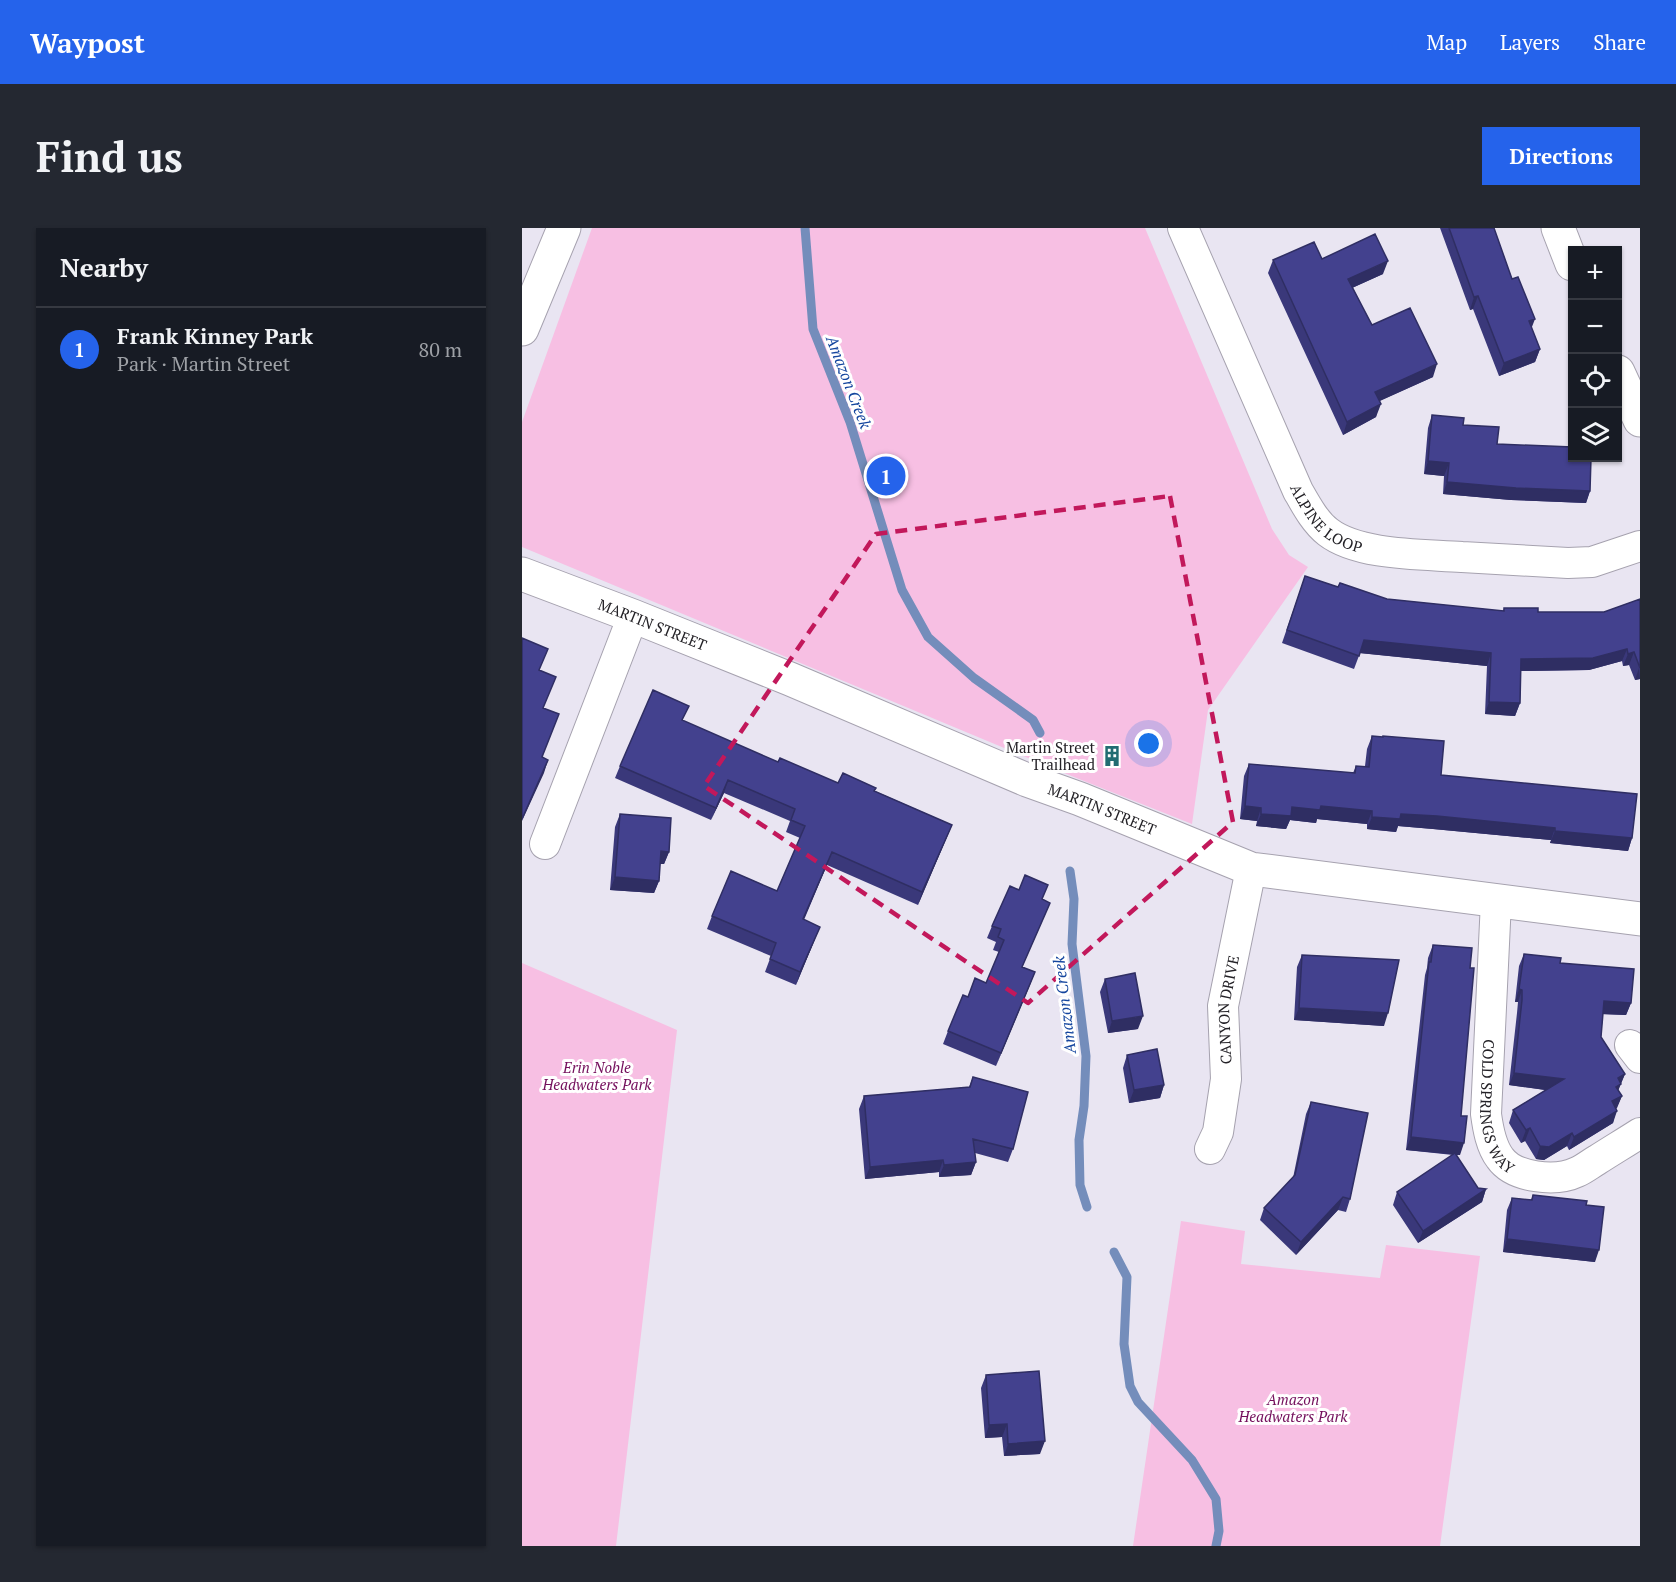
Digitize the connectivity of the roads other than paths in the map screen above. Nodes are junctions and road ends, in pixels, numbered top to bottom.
1 (564, 228) edge
2 (1183, 228) edge
3 (1558, 228) edge
4 (1568, 254) edge
5 (522, 329) edge
6 (1622, 382) edge
7 (1640, 420) edge
8 (1640, 546) edge
9 (522, 574) edge
10 (633, 616) junction
11 (545, 844) dead end
12 (1251, 869) junction
13 (1496, 901) junction
14 (1640, 919) edge
15 (1640, 1133) edge
16 (1210, 1149) dead end

1 - 5 street
2 - 8 street, ALPINE LOOP
3 - 4 street
6 - 7 street
9 - 10 street, MARTIN STREET
10 - 11 street
10 - 12 street, MARTIN STREET
12 - 13 street, MARTIN STREET
12 - 16 street, CANYON DRIVE
13 - 14 street, MARTIN STREET
13 - 15 street, COLD SPRINGS WAY

